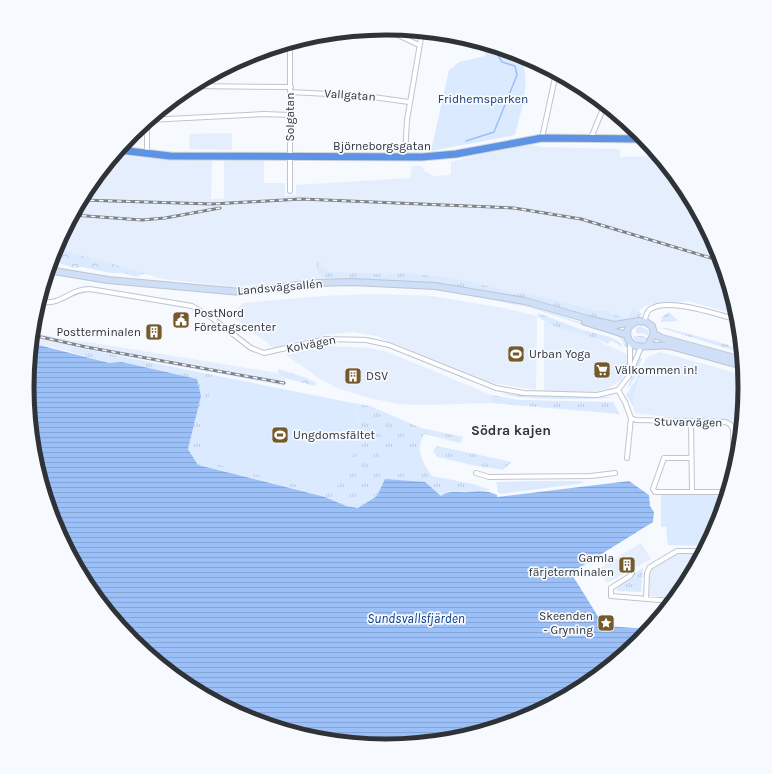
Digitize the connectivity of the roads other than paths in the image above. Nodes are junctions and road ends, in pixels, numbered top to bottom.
1 (400, 36) edge
2 (421, 37) edge
3 (419, 45) junction
4 (290, 49) edge
5 (555, 78) edge
6 (203, 86) edge
7 (290, 89) junction
8 (409, 102) junction
9 (603, 110) edge
10 (290, 115) junction
11 (157, 120) edge
12 (148, 128) edge
13 (542, 138) junction
14 (591, 138) junction
15 (636, 139) edge
16 (125, 151) edge
17 (147, 154) junction
18 (290, 156) junction
19 (405, 157) junction
20 (290, 191) dead end
21 (54, 271) edge
22 (511, 299) junction
23 (45, 301) edge
24 (731, 318) edge
25 (642, 321) junction
26 (654, 334) junction
27 (627, 335) junction
28 (630, 342) junction
29 (648, 345) junction
30 (642, 347) junction
31 (737, 361) edge
32 (737, 362) edge
33 (630, 371) junction
34 (618, 390) junction
35 (631, 418) junction
36 (691, 422) junction
37 (733, 443) edge
38 (627, 458) dead end
39 (691, 458) junction
40 (476, 473) dead end
41 (615, 473) dead end
42 (692, 492) junction
43 (722, 492) edge
44 (698, 551) edge
45 (632, 573) dead end
46 (646, 599) junction
47 (665, 600) edge

1 - 3 street
2 - 3 street
3 - 8 street
4 - 7 street, Solgatan
5 - 13 street
6 - 7 street, Vallgatan
7 - 8 street, Vallgatan
7 - 10 street, Solgatan
8 - 19 street
9 - 14 street
10 - 11 street
10 - 18 street, Solgatan
12 - 17 street
13 - 14 highway, Björneborgsgatan
13 - 19 highway, Björneborgsgatan
14 - 15 highway, Björneborgsgatan
16 - 17 highway, Björneborgsgatan
17 - 18 highway, Björneborgsgatan
18 - 19 highway, Björneborgsgatan
18 - 20 street, Solgatan
21 - 22 main road, Landsvägsallén
22 - 25 main road, Landsvägsallén
22 - 27 main road, Landsvägsallén
23 - 34 street, Kolvägen
24 - 25 street
25 - 26 main road
25 - 27 main road
26 - 29 main road
26 - 31 main road
27 - 28 main road
28 - 30 main road
28 - 33 street
29 - 30 main road
29 - 32 main road
30 - 33 street
33 - 34 street
34 - 35 street
35 - 36 street, Stuvarvägen
35 - 38 street
36 - 37 street, Stuvarvägen
36 - 39 street
39 - 42 street
39 - 42 street
40 - 41 street
42 - 43 street
44 - 46 street
45 - 46 street
46 - 47 street

